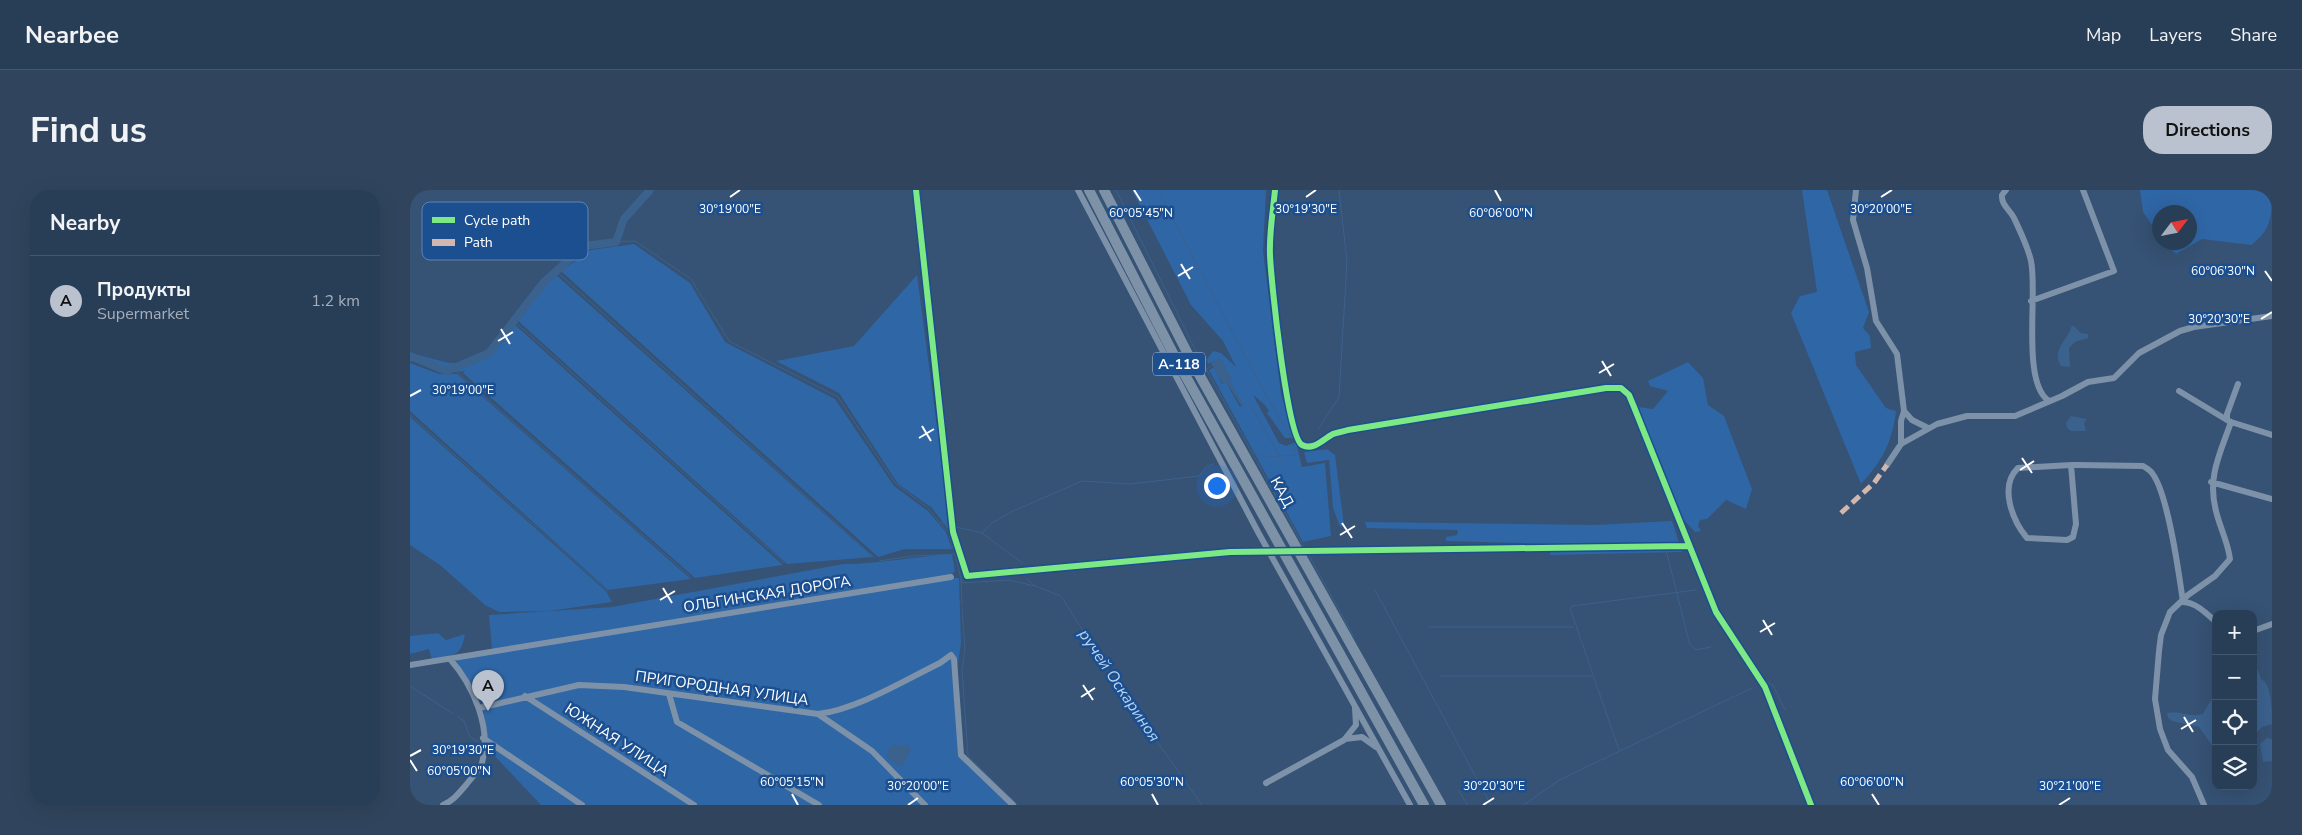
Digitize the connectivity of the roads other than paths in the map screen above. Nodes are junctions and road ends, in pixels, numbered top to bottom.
1 (916, 190) edge
2 (1078, 190) edge
3 (1089, 190) edge
4 (1104, 190) edge
5 (1109, 190) edge
6 (1275, 190) edge
7 (1856, 190) edge
8 (2006, 190) edge
9 (2084, 190) edge
10 (1132, 245) junction
11 (2031, 301) junction
12 (2272, 316) edge
13 (2238, 384) dead end
14 (2179, 391) dead end
15 (2049, 402) junction
16 (1904, 411) junction
17 (2229, 421) junction
18 (1928, 428) junction
19 (2272, 435) edge
20 (1901, 444) junction
21 (1887, 465) dead end
22 (2071, 465) junction
23 (2211, 482) junction
24 (2272, 499) edge
25 (1688, 546) junction
26 (951, 577) dead end
27 (2183, 602) junction
28 (2212, 618) edge
29 (2272, 624) edge
30 (2257, 630) edge
31 (450, 659) junction
32 (410, 665) edge
33 (669, 694) junction
34 (525, 696) junction
35 (1353, 700) junction
36 (479, 708) junction
37 (818, 714) junction
38 (484, 738) junction
39 (1344, 740) junction
40 (1382, 754) junction
41 (1266, 783) dead end
42 (452, 803) edge
43 (443, 805) edge
44 (582, 805) edge
45 (694, 805) edge
46 (819, 805) edge
47 (925, 805) edge
48 (1013, 805) edge
49 (1410, 805) edge
50 (1424, 805) edge
51 (1442, 805) edge
52 (1811, 805) edge
53 (2204, 805) edge

1 - 25 street, bridge
2 - 35 street
3 - 50 highway, КАД / А-118
4 - 10 highway, КАД / А-118
5 - 10 street
6 - 25 street
7 - 16 street
8 - 11 street
9 - 11 street
10 - 51 highway, КАД / А-118
11 - 15 street
12 - 15 street
13 - 17 street
14 - 17 street
15 - 18 street
16 - 18 street
16 - 20 street
17 - 19 street
17 - 23 street
18 - 20 street
20 - 21 street
22 - 22 street
22 - 27 street
23 - 24 street
23 - 27 street
25 - 52 street
26 - 31 street, ОЛЬГИНСКАЯ ДОРОГА
27 - 28 street
27 - 53 street
29 - 30 street
31 - 32 street, ОЛЬГИНСКАЯ ДОРОГА
31 - 36 street
33 - 34 street, ПРИГОРОДНАЯ УЛИЦА
33 - 37 street, ПРИГОРОДНАЯ УЛИЦА
33 - 46 street
34 - 36 street, ПРИГОРОДНАЯ УЛИЦА
34 - 45 street, ЮЖНАЯ УЛИЦА
35 - 39 street
35 - 40 street
36 - 38 street
37 - 47 street
37 - 48 street, ПРИГОРОДНАЯ УЛИЦА
38 - 42 street
38 - 44 street
39 - 40 street
39 - 41 street
40 - 49 street
42 - 43 street

